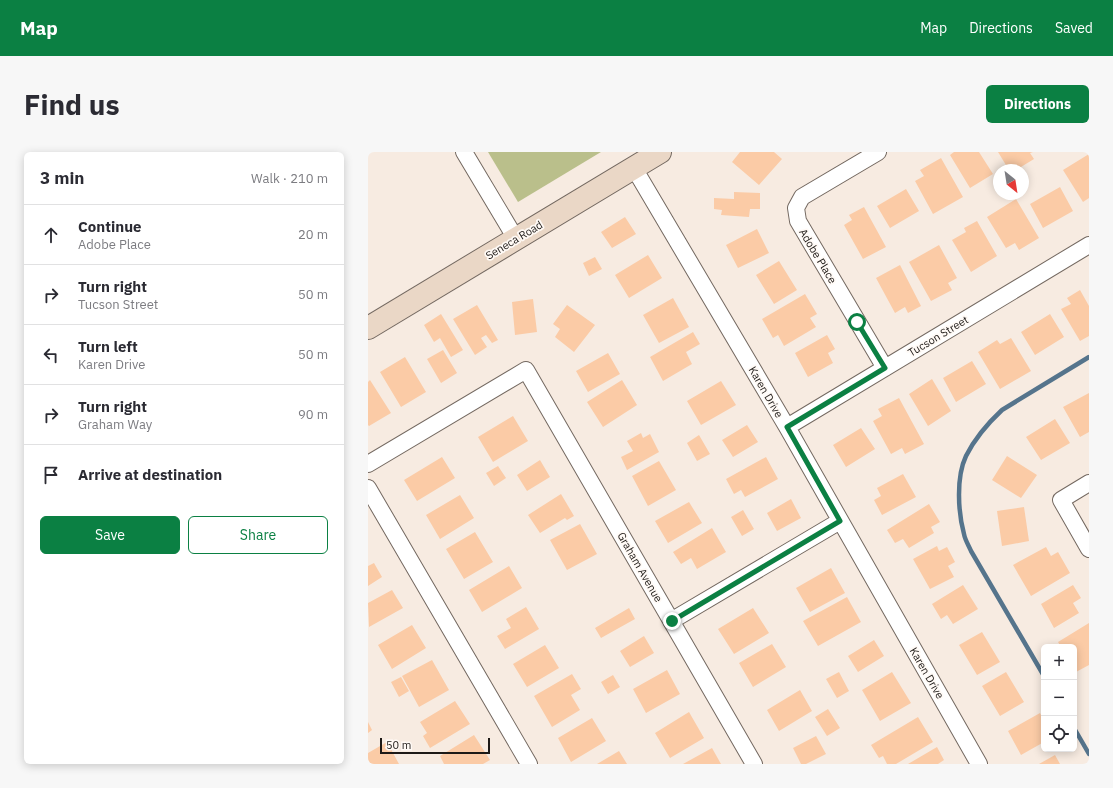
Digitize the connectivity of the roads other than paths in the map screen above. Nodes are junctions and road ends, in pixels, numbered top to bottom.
1 (464, 152) edge
2 (660, 152) edge
3 (878, 152) edge
4 (634, 168) junction
5 (516, 239) junction
6 (1089, 245) edge
7 (368, 328) edge
8 (885, 368) junction
9 (787, 427) junction
10 (368, 464) edge
11 (1089, 482) edge
12 (368, 488) edge
13 (840, 521) junction
14 (1089, 549) edge
15 (672, 621) junction
16 (529, 764) edge
17 (754, 764) edge
18 (979, 764) edge

1 - 5 street
2 - 4 street, Seneca Road
3 - 8 street, Adobe Place
4 - 5 street, Seneca Road
4 - 9 street, Karen Drive
5 - 7 street, Seneca Road
6 - 8 street, Tucson Street
8 - 9 street, Tucson Street
9 - 13 street, Karen Drive
10 - 15 street, Graham Avenue
11 - 14 street
12 - 16 street
13 - 15 street
13 - 18 street, Karen Drive
15 - 17 street, Graham Avenue

